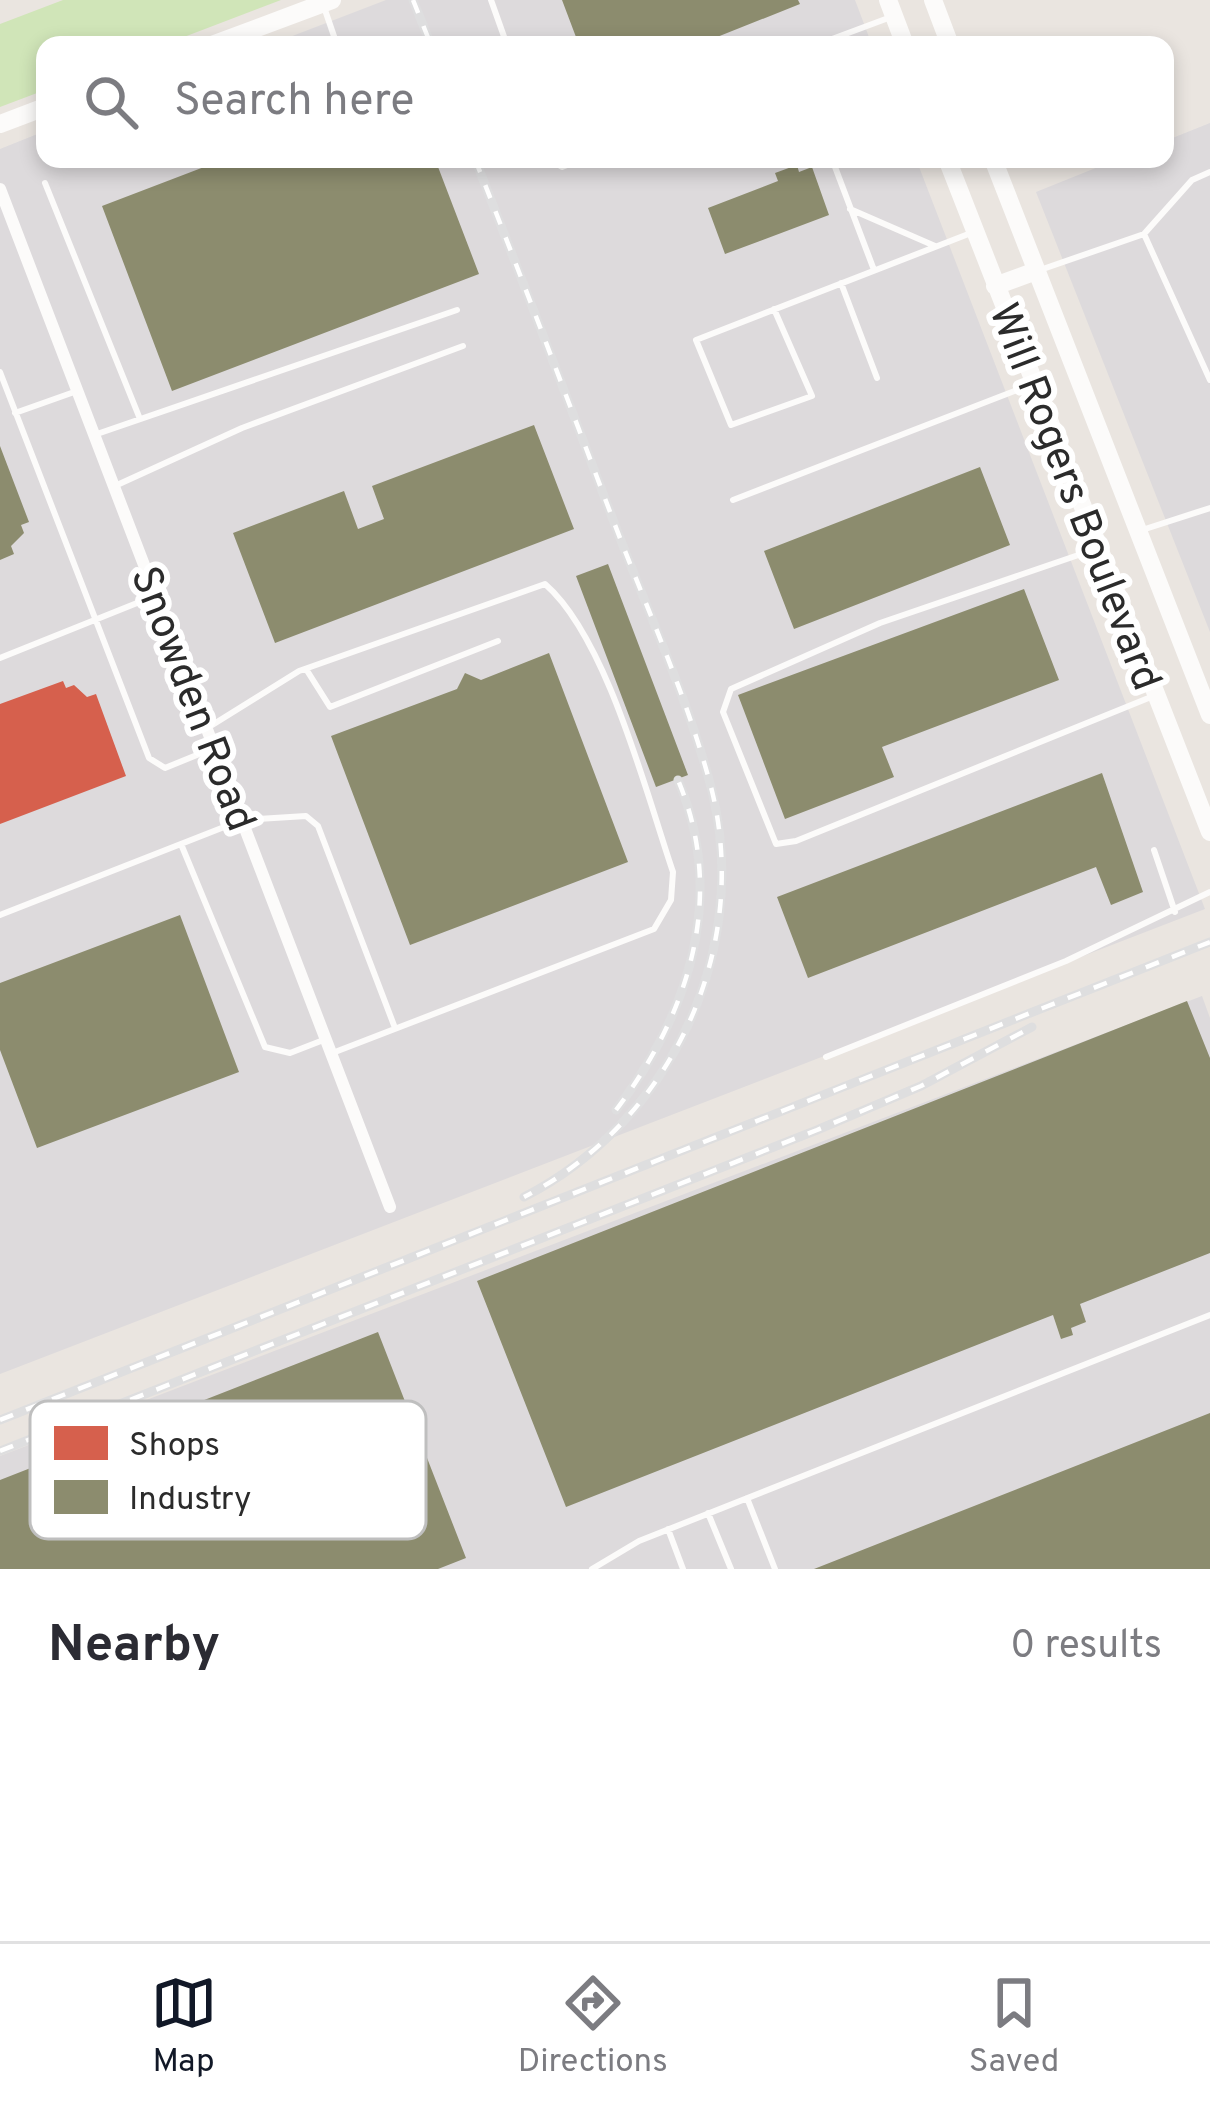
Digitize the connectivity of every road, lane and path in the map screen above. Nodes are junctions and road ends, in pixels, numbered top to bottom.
1 (491, 0) edge
2 (933, 0) edge
3 (327, 2) edge
4 (891, 8) edge
5 (236, 36) edge
6 (336, 36) edge
7 (504, 36) edge
8 (834, 36) edge
9 (947, 36) edge
10 (36, 110) edge
11 (0, 124) edge
12 (835, 168) edge
13 (950, 168) edge
14 (996, 168) edge
15 (1210, 172) edge
16 (45, 182) dead end
17 (0, 189) edge
18 (850, 208) junction
19 (974, 231) junction
20 (1144, 233) junction
21 (935, 246) junction
22 (874, 270) junction
23 (1036, 271) junction
24 (841, 283) junction
25 (995, 286) junction
26 (774, 309) junction
27 (457, 310) dead end
28 (463, 346) dead end
29 (0, 372) edge
30 (878, 378) dead end
31 (1210, 380) edge
32 (1034, 384) junction
33 (77, 391) junction
34 (15, 413) junction
35 (140, 419) junction
36 (94, 435) junction
37 (114, 487) junction
38 (734, 500) dead end
39 (1210, 508) edge
40 (1136, 532) junction
41 (1098, 548) junction
42 (156, 596) junction
43 (95, 621) junction
44 (498, 641) dead end
45 (0, 658) edge
46 (306, 669) junction
47 (1155, 696) junction
48 (1210, 715) edge
49 (206, 728) junction
50 (214, 748) junction
51 (242, 820) junction
52 (1210, 832) edge
53 (181, 844) junction
54 (1154, 850) dead end
55 (1210, 892) edge
56 (1175, 912) junction
57 (0, 915) edge
58 (395, 1028) junction
59 (326, 1039) junction
60 (331, 1054) junction
61 (826, 1057) dead end
62 (390, 1207) dead end
63 (1210, 1315) edge
64 (747, 1498) junction
65 (708, 1513) junction
66 (668, 1529) junction
67 (592, 1569) edge
68 (683, 1569) edge
69 (730, 1569) edge
70 (776, 1569) edge

1 - 7 lane
2 - 9 main road
3 - 5 main road
3 - 6 lane
4 - 8 lane
10 - 11 main road
12 - 18 lane
13 - 19 main road, Will Rogers Boulevard
14 - 23 main road, Will Rogers Boulevard
15 - 20 lane
16 - 35 lane
17 - 33 street, Snowden Road
18 - 21 lane
18 - 22 lane
19 - 21 lane
19 - 25 main road, Will Rogers Boulevard
20 - 23 lane
20 - 31 lane
21 - 22 lane
22 - 24 lane
23 - 25 main road
23 - 40 main road, Will Rogers Boulevard
24 - 26 lane
24 - 30 lane
25 - 32 main road, Will Rogers Boulevard
26 - 26 lane
27 - 35 lane
28 - 37 lane
29 - 34 lane
32 - 38 lane
32 - 41 main road, Will Rogers Boulevard
33 - 34 lane
33 - 36 street, Snowden Road
34 - 43 lane
35 - 36 lane
36 - 37 street, Snowden Road
37 - 42 street, Snowden Road
39 - 40 lane
40 - 41 main road
40 - 48 main road, Will Rogers Boulevard
41 - 47 main road, Will Rogers Boulevard
41 - 47 lane
42 - 43 lane
42 - 49 street, Snowden Road
43 - 45 lane
43 - 50 lane
44 - 46 lane
46 - 49 lane
46 - 58 lane
47 - 52 main road, Will Rogers Boulevard
49 - 50 street, Snowden Road
50 - 51 street, Snowden Road
51 - 53 lane
51 - 58 lane
51 - 59 street, Snowden Road
53 - 57 lane
53 - 59 lane
54 - 56 lane
55 - 56 lane
56 - 61 lane
58 - 60 lane
59 - 60 street, Snowden Road
60 - 62 street, Snowden Road
63 - 64 lane
64 - 65 lane
64 - 70 lane
65 - 66 lane
65 - 69 lane
66 - 67 lane
66 - 68 lane

